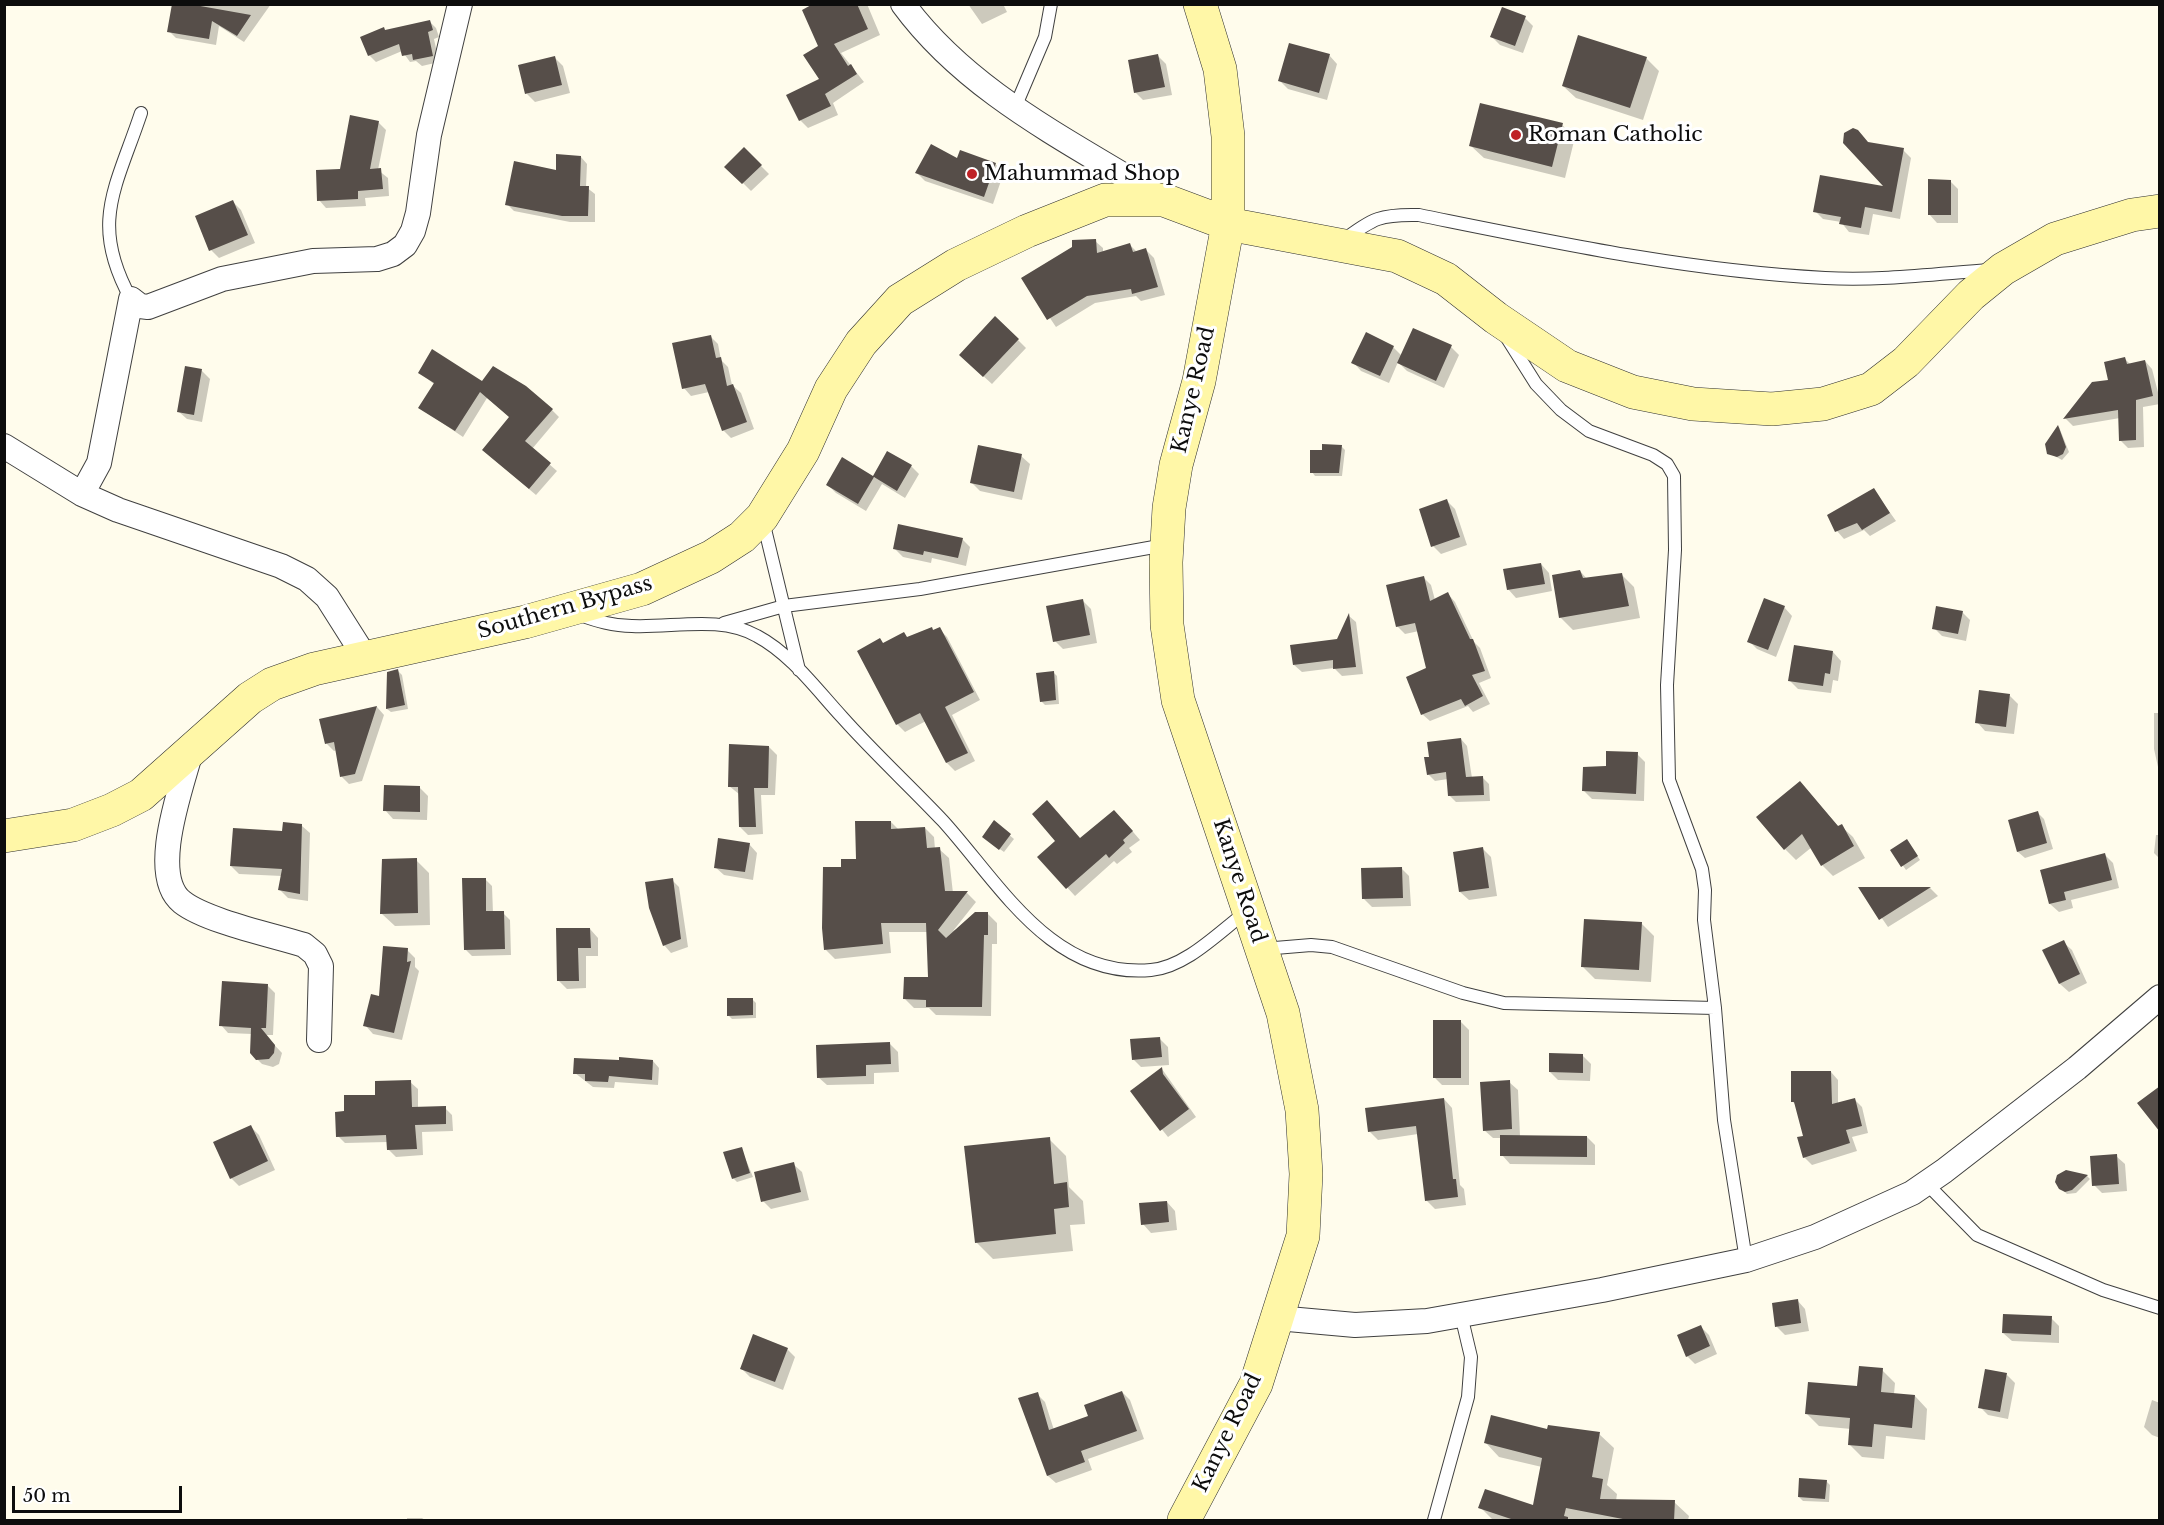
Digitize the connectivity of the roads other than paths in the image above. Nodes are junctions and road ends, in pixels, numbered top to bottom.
1 (460, 4) edge
2 (903, 4) edge
3 (1051, 4) edge
4 (1200, 4) edge
5 (1014, 110) junction
6 (141, 113) dead end
7 (1164, 200) junction
8 (2160, 211) edge
9 (1228, 224) junction
10 (1338, 244) junction
11 (2003, 269) junction
12 (131, 299) junction
13 (1496, 318) junction
14 (4, 447) edge
15 (82, 494) junction
16 (762, 517) junction
17 (1167, 544) junction
18 (784, 606) junction
19 (567, 610) junction
20 (720, 624) junction
21 (365, 657) junction
22 (799, 670) junction
23 (191, 752) junction
24 (4, 836) edge
25 (1249, 909) junction
26 (1262, 950) junction
27 (2160, 997) edge
28 (1715, 1008) junction
29 (319, 1040) dead end
30 (1926, 1183) junction
31 (1746, 1260) junction
32 (2160, 1308) edge
33 (1461, 1315) junction
34 (1277, 1318) junction
35 (1184, 1521) edge
36 (1434, 1521) edge

1 - 12 street
2 - 5 street
3 - 5 lane
4 - 9 street, Kanye Road
5 - 7 street
6 - 12 lane
7 - 9 street, Southern Bypass
7 - 16 street, Southern Bypass
8 - 11 street, Southern Bypass
9 - 10 street, Southern Bypass
9 - 17 street, Kanye Road
10 - 11 lane
10 - 13 street, Southern Bypass
11 - 13 street, Southern Bypass
12 - 15 street
13 - 28 lane
14 - 15 street
15 - 21 street
16 - 18 lane
16 - 19 street, Southern Bypass
17 - 18 lane
17 - 25 street, Kanye Road
18 - 20 lane
18 - 22 lane
19 - 20 lane
19 - 21 street, Southern Bypass
20 - 22 lane
21 - 23 street, Southern Bypass
22 - 25 lane
23 - 24 street, Southern Bypass
23 - 29 street
25 - 26 street, Kanye Road
26 - 28 lane
26 - 34 street, Kanye Road
27 - 30 street
28 - 31 lane
30 - 31 street
30 - 32 lane
31 - 33 street
33 - 34 street
33 - 36 lane
34 - 35 street, Kanye Road

